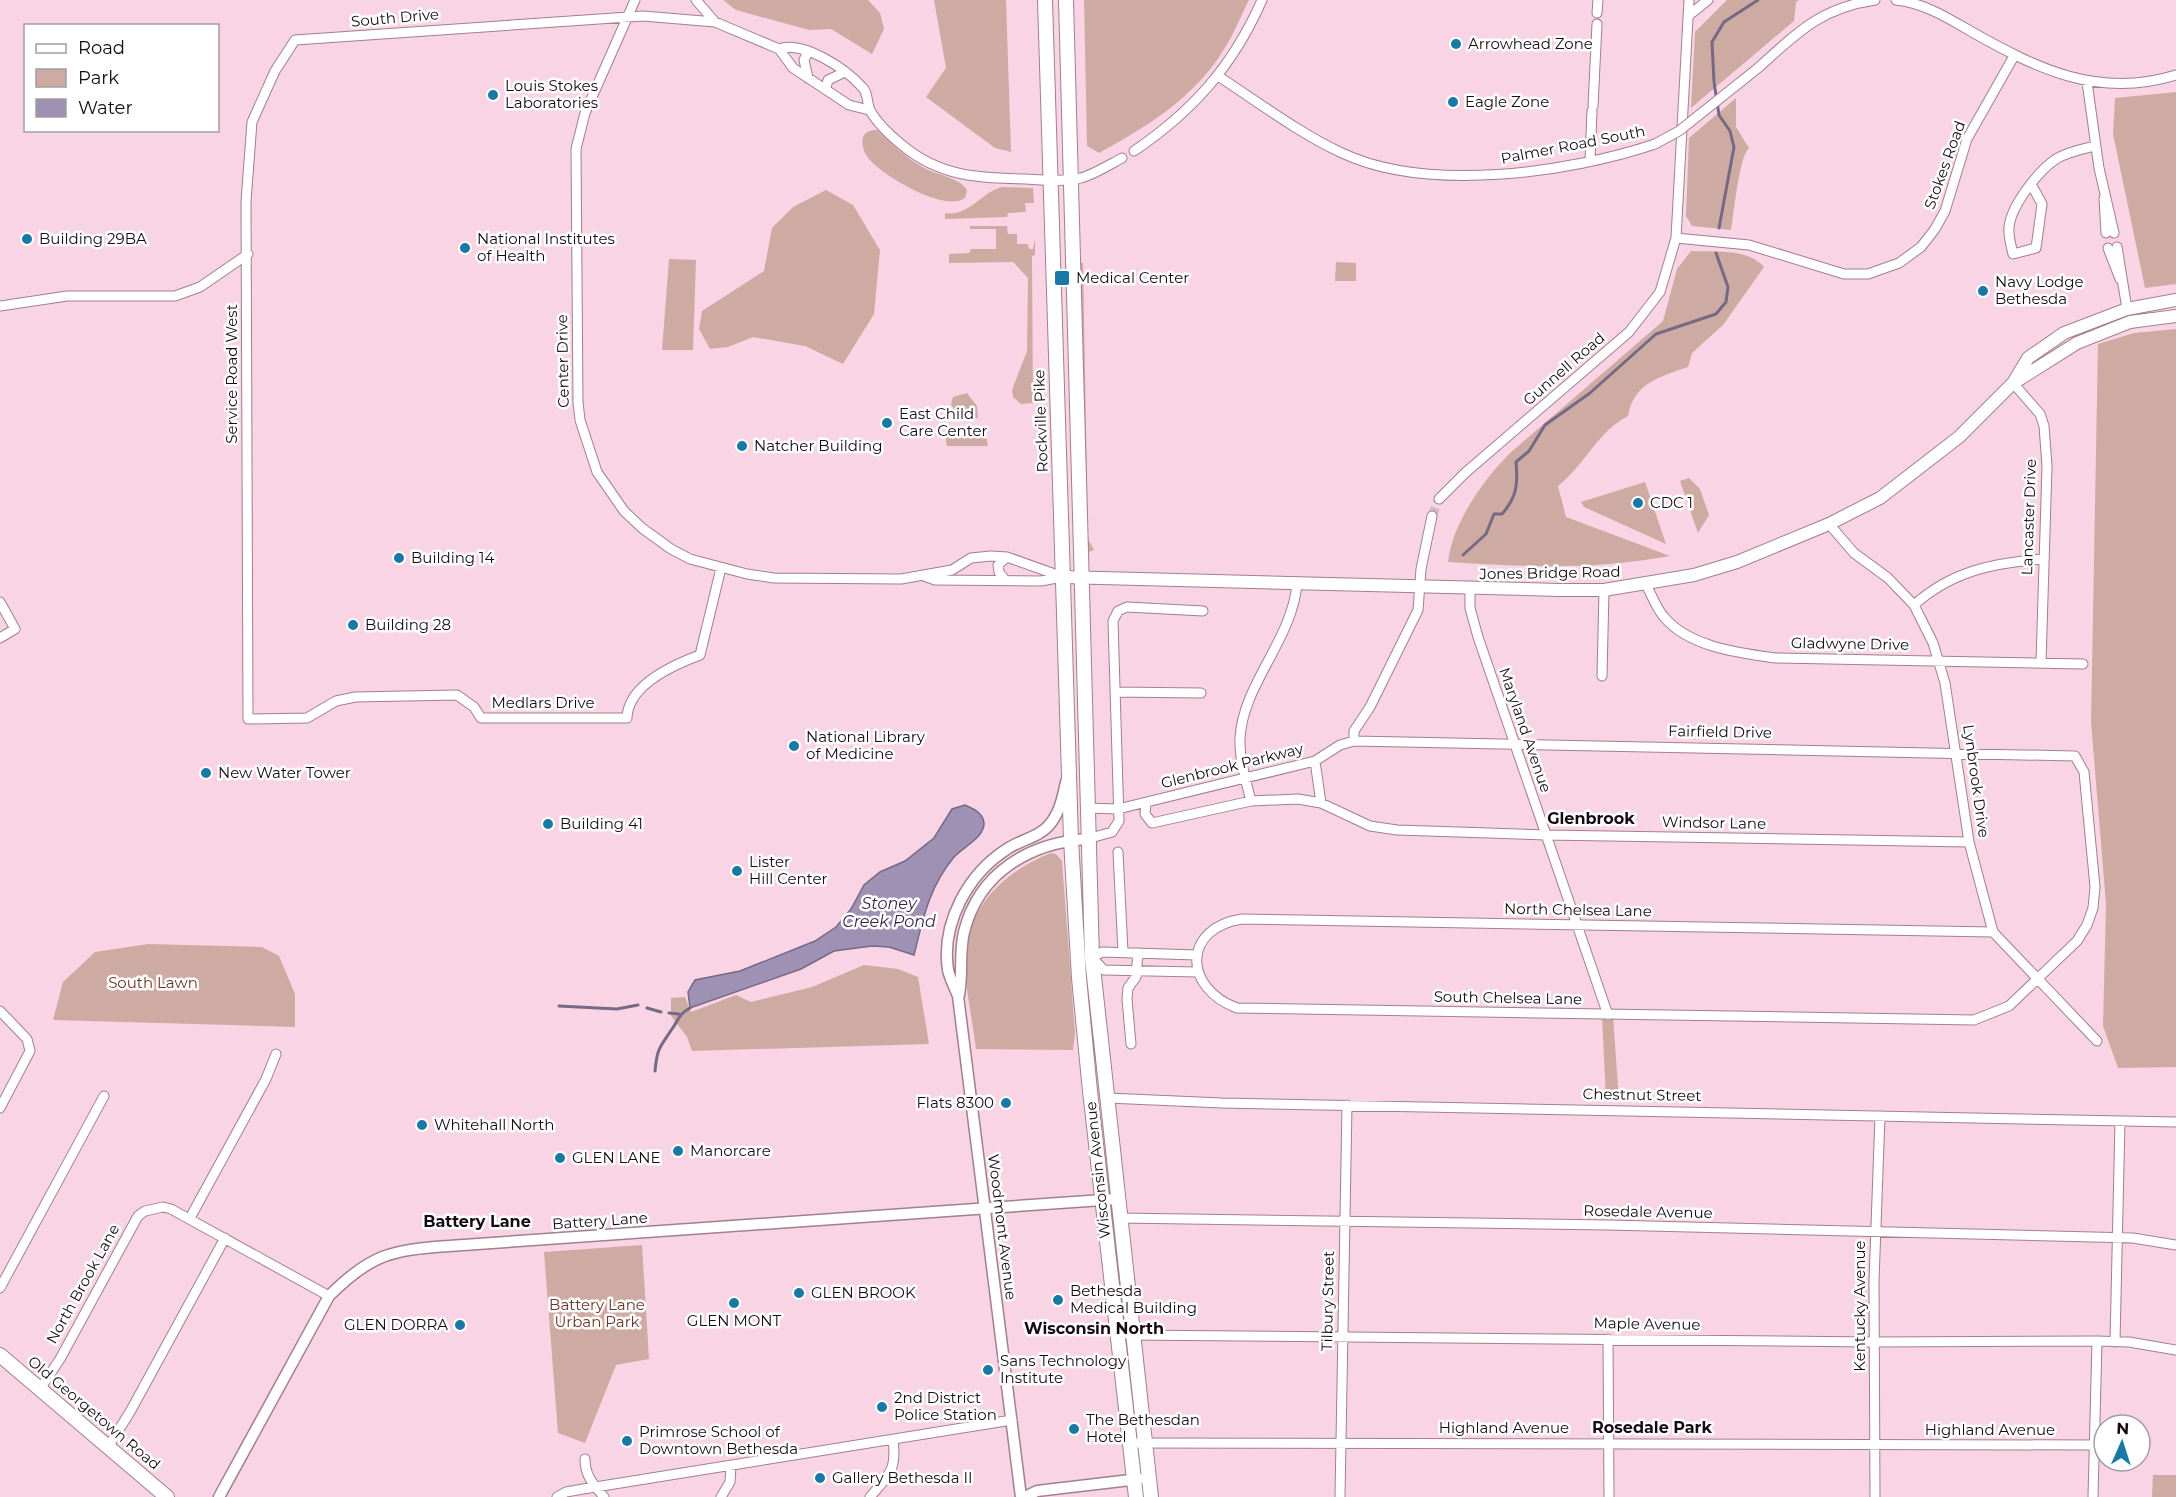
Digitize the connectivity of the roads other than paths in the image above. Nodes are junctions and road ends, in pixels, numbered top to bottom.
1 (635, 0) edge
2 (696, 0) edge
3 (1045, 0) edge
4 (1066, 0) edge
5 (1262, 0) edge
6 (1598, 0) edge
7 (1689, 0) edge
8 (1708, 0) edge
9 (1875, 0) edge
10 (1896, 0) edge
11 (1597, 13) dead end
12 (1688, 16) junction
13 (628, 18) junction
14 (715, 22) junction
15 (1597, 24) dead end
16 (295, 40) joint
17 (779, 49) junction
18 (808, 52) junction
19 (2014, 56) junction
20 (844, 72) junction
21 (2176, 75) edge
22 (1218, 76) junction
23 (808, 78) junction
24 (2087, 82) junction
25 (825, 88) junction
26 (869, 110) junction
27 (2096, 146) junction
28 (1134, 151) dead end
29 (1122, 158) dead end
30 (1590, 160) junction
31 (1070, 179) junction
32 (1048, 180) junction
33 (2031, 184) junction
34 (2110, 233) dead end
35 (1676, 238) junction
36 (2113, 248) dead end
37 (248, 254) junction
38 (2176, 300) edge
39 (0, 306) edge
40 (2127, 309) junction
41 (2176, 316) edge
42 (2130, 322) junction
43 (2013, 383) junction
44 (1439, 499) tunnel mouth
45 (1432, 516) tunnel mouth
46 (1828, 524) junction
47 (1007, 556) junction
48 (971, 558) junction
49 (2043, 559) junction
50 (721, 568) junction
51 (924, 576) junction
52 (1064, 576) junction
53 (1082, 577) junction
54 (974, 579) junction
55 (1005, 580) junction
56 (1297, 584) junction
57 (1646, 585) junction
58 (1421, 586) junction
59 (1470, 589) junction
60 (1604, 590) junction
61 (0, 602) edge
62 (1914, 605) junction
63 (1203, 611) dead end
64 (0, 638) edge
65 (1939, 661) junction
66 (2041, 663) junction
67 (2083, 664) dead end
68 (1602, 676) dead end
69 (1115, 692) junction
70 (1201, 693) dead end
71 (248, 719) joint
72 (1354, 741) junction
73 (1513, 742) junction
74 (1958, 754) junction
75 (1315, 761) junction
76 (2082, 764) joint
77 (1069, 770) junction
78 (1246, 777) junction
79 (1251, 801) junction
80 (1146, 803) junction
81 (1321, 803) junction
82 (1086, 808) junction
83 (1118, 809) junction
84 (1546, 835) junction
85 (1087, 838) junction
86 (1071, 840) junction
87 (1969, 842) junction
88 (1118, 852) dead end
89 (1576, 925) junction
90 (1993, 932) junction
91 (1123, 952) junction
92 (1138, 953) junction
93 (1197, 955) junction
94 (1085, 958) junction
95 (1137, 970) junction
96 (1197, 972) junction
97 (2038, 980) junction
98 (958, 996) junction
99 (0, 1011) edge
100 (1608, 1015) junction
101 (2097, 1041) dead end
102 (1131, 1044) dead end
103 (276, 1054) dead end
104 (104, 1096) dead end
105 (3, 1097) edge
106 (1090, 1098) junction
107 (1107, 1098) junction
108 (1347, 1105) junction
109 (0, 1108) edge
110 (1880, 1116) junction
111 (2120, 1121) junction
112 (2176, 1122) edge
113 (1117, 1199) junction
114 (1102, 1200) junction
115 (985, 1209) junction
116 (190, 1218) junction
117 (1119, 1218) junction
118 (1344, 1221) junction
119 (1875, 1232) junction
120 (225, 1238) junction
121 (2118, 1238) junction
122 (2176, 1245) edge
123 (0, 1288) edge
124 (329, 1296) junction
125 (1118, 1335) junction
126 (1133, 1335) junction
127 (1342, 1338) junction
128 (1608, 1338) junction
129 (2097, 1341) junction
130 (1875, 1342) junction
131 (2115, 1342) junction
132 (2176, 1350) edge
133 (0, 1355) edge
134 (40, 1389) junction
135 (2095, 1413) edge
136 (1012, 1420) junction
137 (893, 1440) junction
138 (1342, 1442) junction
139 (1130, 1443) junction
140 (1145, 1443) junction
141 (1609, 1444) junction
142 (2092, 1445) edge
143 (1876, 1446) junction
144 (108, 1447) junction
145 (585, 1459) dead end
146 (731, 1466) junction
147 (2093, 1473) edge
148 (1148, 1478) junction
149 (1134, 1480) junction
150 (596, 1488) junction
151 (167, 1497) edge
152 (219, 1497) edge
153 (557, 1497) edge
154 (604, 1497) edge
155 (721, 1497) edge
156 (870, 1497) edge
157 (1023, 1497) edge
158 (1136, 1497) edge
159 (1151, 1497) edge
160 (1340, 1497) edge
161 (1609, 1497) edge
162 (1875, 1497) edge
163 (2093, 1497) edge

1 - 13 street, Center Drive
2 - 14 street
3 - 32 main road, Rockville Pike
4 - 31 main road
5 - 22 street
6 - 11 street
7 - 12 street, Gunnell Road
8 - 12 street
9 - 30 street, Palmer Road South, bridge
10 - 19 street
12 - 35 street, Gunnell Road
13 - 14 street, South Drive
13 - 16 street, South Drive
13 - 50 street, Center Drive
14 - 17 street, South Drive
15 - 30 street
16 - 37 street, Service Road West
17 - 18 street, South Drive
17 - 23 street, South Drive
18 - 20 street, South Drive
18 - 23 street
19 - 24 street
19 - 35 street, Stokes Road
20 - 25 street
20 - 26 street, South Drive
21 - 24 street
22 - 28 street
22 - 30 street, Palmer Road South
23 - 25 street, South Drive
24 - 27 street
25 - 26 street, South Drive
26 - 32 street, South Drive
27 - 33 street
27 - 34 street
29 - 31 street, South Drive
31 - 32 street, South Drive
31 - 53 main road
32 - 52 main road, Rockville Pike
33 - 33 street
35 - 44 street, Gunnell Road
36 - 40 street
37 - 39 street
37 - 71 street, Service Road West
38 - 40 main road, Jones Bridge Road
40 - 42 main road
40 - 43 main road, Jones Bridge Road
41 - 42 main road, Jones Bridge Road
42 - 43 main road, Jones Bridge Road
43 - 46 main road, Jones Bridge Road
43 - 49 street, Lancaster Drive
45 - 58 street
46 - 57 main road, Jones Bridge Road
46 - 62 street, Lynbrook Drive
47 - 48 street, Center Drive
47 - 52 street, Center Drive
47 - 55 street
48 - 51 street, Center Drive
48 - 54 street
49 - 62 street
49 - 66 street, Lancaster Drive
50 - 51 street, Center Drive
50 - 71 street, Medlars Drive
51 - 54 street, Center Drive
52 - 53 main road, Jones Bridge Road
52 - 55 street, Center Drive
52 - 77 main road, Rockville Pike
53 - 56 main road, Jones Bridge Road
53 - 82 main road
54 - 55 street, Center Drive
56 - 58 main road, Jones Bridge Road
56 - 78 street
57 - 60 main road, Jones Bridge Road
57 - 65 street, Gladwyne Drive
58 - 59 main road, Jones Bridge Road
58 - 72 street
59 - 60 main road, Jones Bridge Road
59 - 73 street, Maryland Avenue
60 - 68 street
61 - 64 street
62 - 65 street, Lynbrook Drive
63 - 69 street
65 - 66 street, Gladwyne Drive
65 - 74 street, Lynbrook Drive
66 - 67 street, Gladwyne Drive
69 - 70 street
69 - 83 street
72 - 73 street, Fairfield Drive
72 - 75 street, Glenbrook Parkway
73 - 74 street, Fairfield Drive
73 - 84 street, Maryland Avenue
74 - 76 street, Fairfield Drive
74 - 87 street, Lynbrook Drive
75 - 78 street, Glenbrook Parkway
75 - 81 street
76 - 97 street, South Chelsea Lane
77 - 86 main road, Rockville Pike
77 - 98 street, Woodmont Avenue
78 - 79 street
78 - 80 street, Glenbrook Parkway
79 - 80 street, Windsor Lane
79 - 81 street, Windsor Lane
80 - 83 street, Glenbrook Parkway
81 - 84 street, Windsor Lane
82 - 83 street, Glenbrook Parkway
82 - 85 main road
83 - 85 street
84 - 87 street, Windsor Lane
84 - 89 street, Maryland Avenue
85 - 86 street, Woodmont Avenue
85 - 94 main road, Wisconsin Avenue
86 - 94 main road, Wisconsin Avenue
86 - 98 street, Woodmont Avenue
87 - 90 street, Lynbrook Drive
88 - 91 street
89 - 90 street, North Chelsea Lane
89 - 93 street, North Chelsea Lane
89 - 100 street, Maryland Avenue
90 - 97 street, Lynbrook Drive
91 - 92 street
91 - 94 street
92 - 93 street
92 - 95 street
93 - 96 street
94 - 95 street
94 - 106 main road, Wisconsin Avenue
94 - 107 main road, Wisconsin Avenue
95 - 96 street
95 - 102 street
96 - 100 street, South Chelsea Lane
97 - 100 street, South Chelsea Lane
97 - 101 street, Lynbrook Drive
98 - 115 street, Woodmont Avenue
99 - 105 street
103 - 116 street
104 - 123 street
105 - 109 street
106 - 107 main road
106 - 114 main road, Wisconsin Avenue
107 - 108 street, Chestnut Street
107 - 113 main road, Wisconsin Avenue
108 - 110 street, Chestnut Street
108 - 118 street, Tilbury Street
110 - 111 street, Chestnut Street
110 - 119 street, Kentucky Avenue
111 - 112 street, Chestnut Street
111 - 121 street
113 - 114 street, Battery Lane
113 - 117 main road, Wisconsin Avenue
114 - 115 street, Battery Lane
114 - 125 main road, Wisconsin Avenue
115 - 124 street, Battery Lane
115 - 136 street, Woodmont Avenue
116 - 120 street, North Brook Lane
116 - 134 street, North Brook Lane
117 - 118 street, Rosedale Avenue
117 - 126 main road, Wisconsin Avenue
118 - 119 street, Rosedale Avenue
118 - 127 street, Tilbury Street
119 - 121 street, Rosedale Avenue
119 - 130 street, Kentucky Avenue
120 - 124 street, North Brook Lane
120 - 144 street
121 - 122 street, Rosedale Avenue
121 - 131 street
124 - 152 street, Battery Lane
125 - 126 street, Maple Avenue
125 - 139 main road, Wisconsin Avenue
126 - 127 street, Maple Avenue
126 - 140 main road, Wisconsin Avenue
127 - 128 street, Maple Avenue
127 - 138 street, Tilbury Street
128 - 130 street, Maple Avenue
128 - 141 street
129 - 130 street, Maple Avenue
129 - 131 street, Maple Avenue
129 - 135 street
130 - 143 street, Kentucky Avenue
131 - 132 street, Maple Avenue
133 - 134 main road, Old Georgetown Road
134 - 144 main road, Old Georgetown Road
136 - 137 street
136 - 157 street, Woodmont Avenue
137 - 146 street
137 - 156 street
138 - 140 street, Highland Avenue
138 - 141 street, Highland Avenue
138 - 160 street, Tilbury Street
139 - 140 street, Highland Avenue
139 - 149 main road, Wisconsin Avenue
140 - 148 main road, Wisconsin Avenue
141 - 143 street, Highland Avenue
141 - 161 street
142 - 143 street, Highland Avenue
143 - 162 street, Kentucky Avenue
144 - 151 main road, Old Georgetown Road
145 - 150 street
146 - 150 street
146 - 155 street
147 - 163 street
148 - 149 street
148 - 159 main road, Wisconsin Avenue
149 - 157 street
149 - 158 main road, Wisconsin Avenue
150 - 153 street
150 - 154 street

